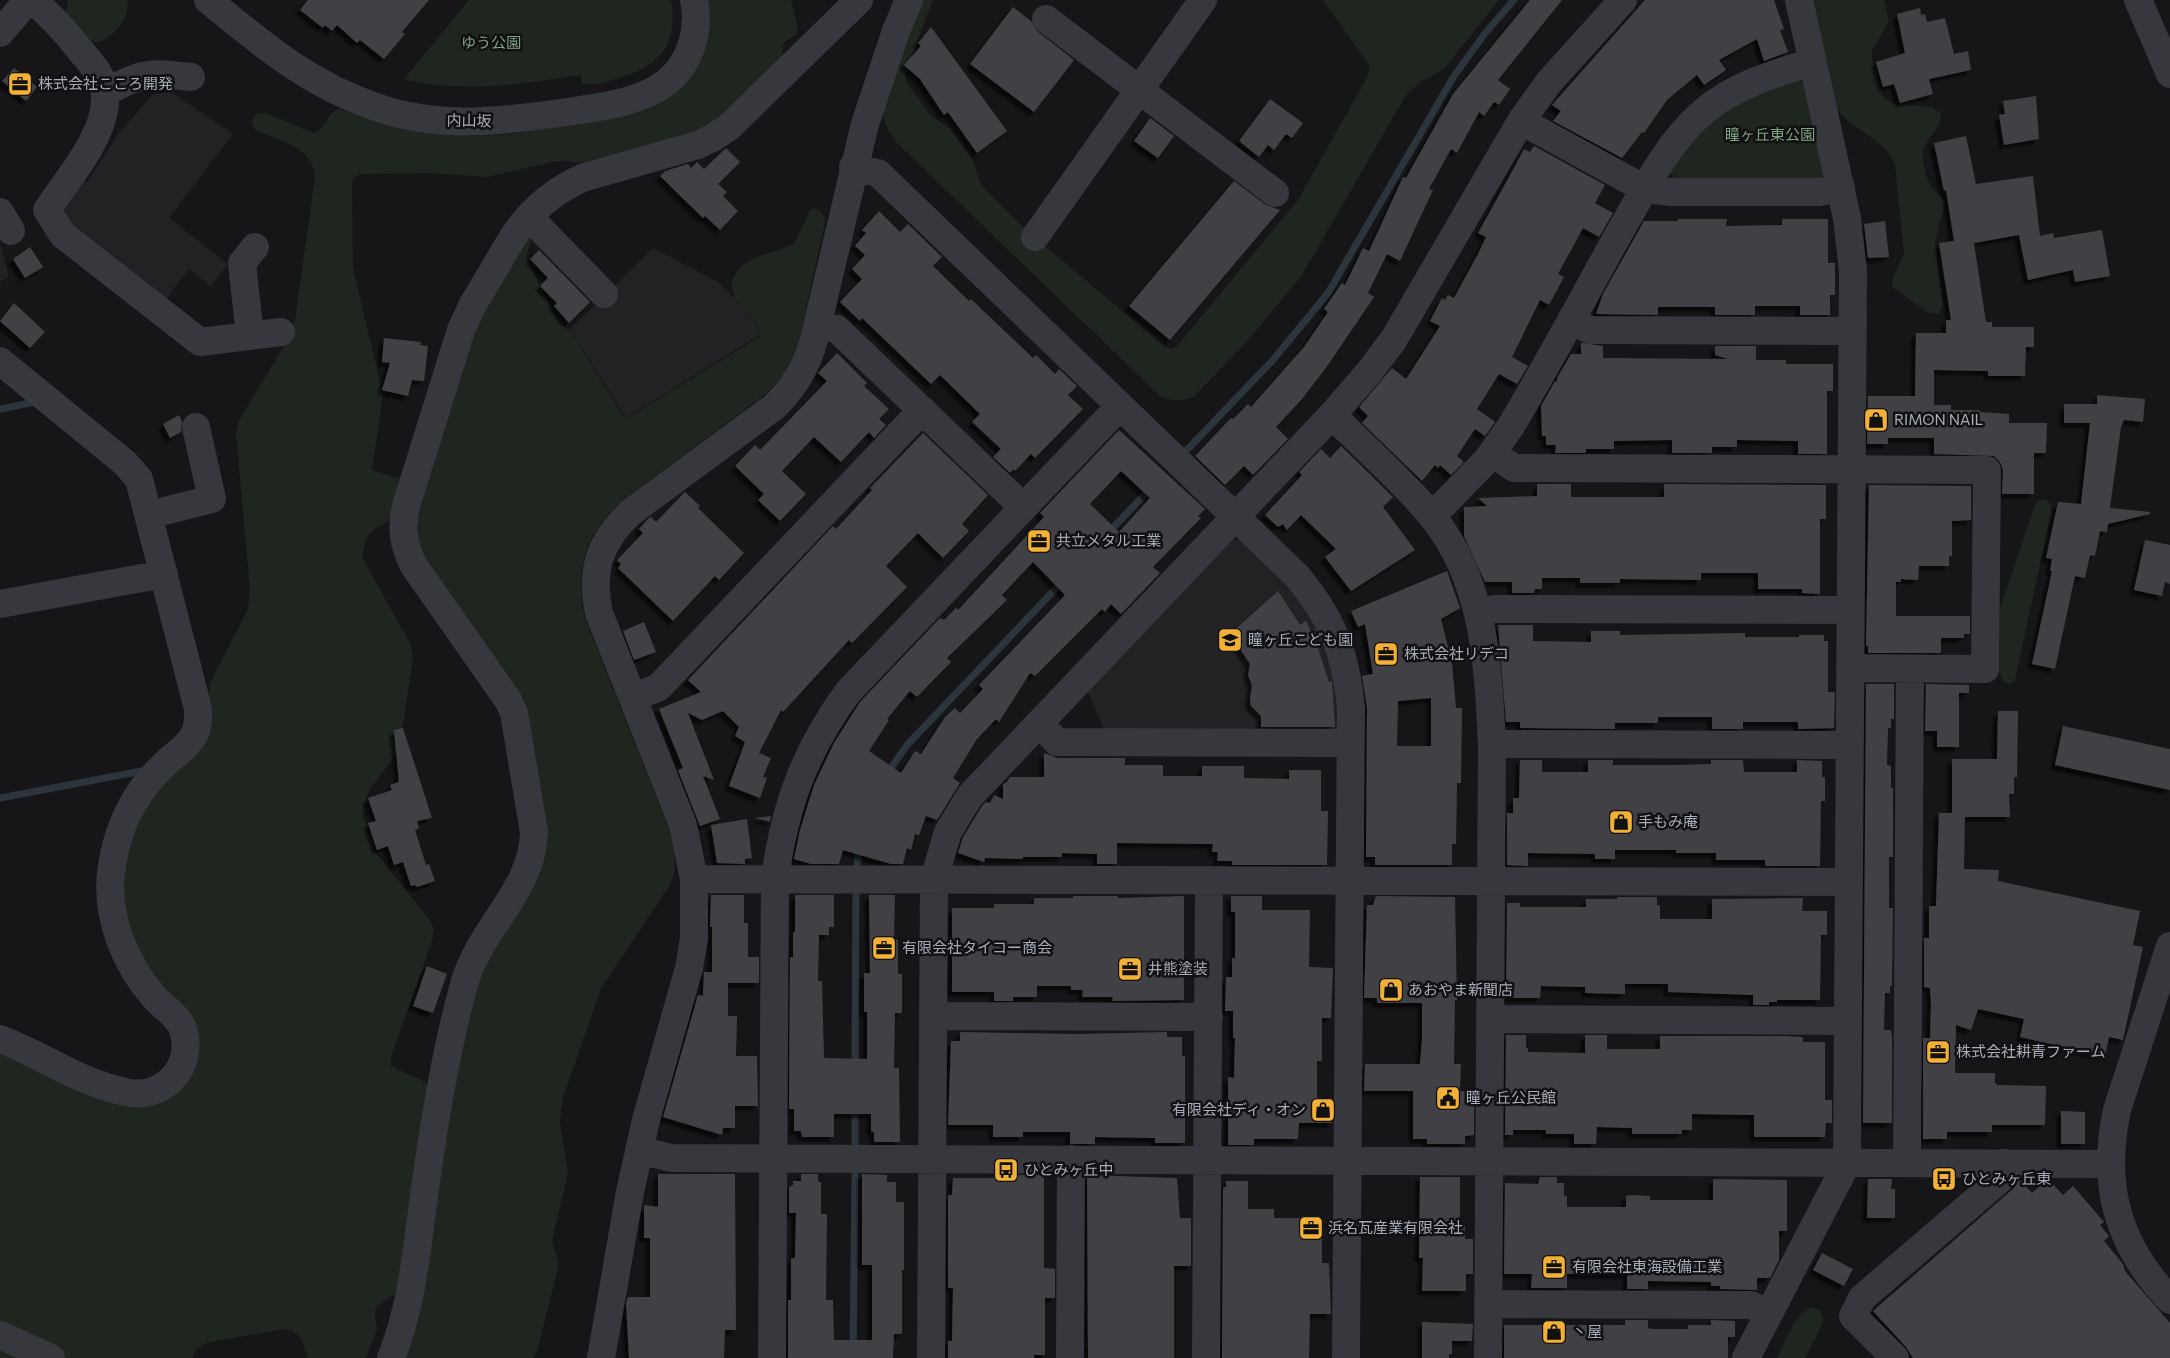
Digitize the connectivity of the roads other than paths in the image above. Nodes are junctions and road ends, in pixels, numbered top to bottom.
1 (28, 0) edge
2 (32, 0) edge
3 (208, 0) edge
4 (694, 0) edge
5 (859, 0) edge
6 (910, 0) edge
7 (1203, 0) edge
8 (1623, 0) edge
9 (1799, 0) edge
10 (2138, 0) edge
11 (1046, 18) dead end
12 (0, 33) edge
13 (1812, 62) junction
14 (2170, 74) edge
15 (191, 77) dead end
16 (1140, 90) junction
17 (105, 93) junction
18 (1521, 121) junction
19 (854, 167) junction
20 (1841, 187) junction
21 (1645, 189) junction
22 (1275, 192) dead end
23 (529, 217) junction
24 (1035, 237) dead end
25 (255, 246) dead end
26 (604, 294) dead end
27 (1571, 320) junction
28 (818, 325) junction
29 (1852, 331) junction
30 (281, 332) dead end
31 (250, 336) junction
32 (0, 361) edge
33 (1120, 406) junction
34 (922, 410) junction
35 (1332, 414) junction
36 (196, 427) dead end
37 (1492, 453) junction
38 (1851, 469) junction
39 (1023, 507) junction
40 (149, 515) junction
41 (1235, 516) junction
42 (1432, 516) junction
43 (164, 574) junction
44 (0, 604) edge
45 (1850, 610) junction
46 (1478, 613) junction
47 (1850, 668) junction
48 (1910, 669) junction
49 (633, 698) junction
50 (1038, 723) junction
51 (1351, 743) junction
52 (1492, 744) junction
53 (1849, 745) junction
54 (776, 878) junction
55 (934, 878) junction
56 (694, 879) junction
57 (1209, 880) junction
58 (1350, 880) junction
59 (1491, 881) junction
60 (1848, 882) junction
61 (2170, 946) edge
62 (933, 1016) junction
63 (1209, 1017) junction
64 (1490, 1019) junction
65 (1848, 1021) junction
66 (0, 1040) edge
67 (639, 1150) junction
68 (773, 1158) junction
69 (932, 1159) junction
70 (1071, 1159) junction
71 (1207, 1160) junction
72 (1348, 1160) junction
73 (1489, 1161) junction
74 (1846, 1163) junction
75 (1907, 1163) junction
76 (2004, 1163) junction
77 (2110, 1164) junction
78 (2170, 1300) edge
79 (1488, 1304) junction
80 (1768, 1314) junction
81 (0, 1335) edge
82 (51, 1358) edge
83 (391, 1358) edge
84 (601, 1358) edge
85 (772, 1358) edge
86 (931, 1358) edge
87 (1070, 1358) edge
88 (1206, 1358) edge
89 (1346, 1358) edge
90 (1488, 1358) edge
91 (1746, 1358) edge
92 (1895, 1358) edge

1 - 12 street
2 - 17 street
3 - 4 street, 内山坂
5 - 23 street
6 - 19 street
7 - 16 street
8 - 18 street
9 - 13 street
10 - 14 street
11 - 16 street
13 - 20 street
13 - 21 street
15 - 17 street
16 - 22 street
16 - 24 street
17 - 31 street
18 - 21 street
18 - 35 street
19 - 28 street
19 - 33 street
20 - 21 street
20 - 29 street
21 - 27 street
23 - 26 street
23 - 83 street
25 - 31 street
27 - 29 street
27 - 37 street
28 - 34 street
28 - 49 street
29 - 38 street
30 - 31 street
32 - 40 street
33 - 39 street
33 - 41 street
34 - 39 street
34 - 49 street
35 - 41 street
35 - 42 street
36 - 40 street
37 - 38 street
37 - 42 street
38 - 45 street
38 - 48 street
39 - 54 street
40 - 43 street
41 - 50 street
41 - 51 street
42 - 46 street
43 - 44 street
43 - 66 street
45 - 46 street
45 - 47 street
46 - 52 street
47 - 48 street
47 - 53 street
48 - 75 street
49 - 56 street
50 - 51 street
50 - 55 street
51 - 58 street
52 - 53 street
52 - 59 street
53 - 60 street
54 - 55 street
54 - 56 street
54 - 68 street
55 - 57 street
55 - 62 street
56 - 67 street
57 - 58 street
57 - 63 street
58 - 59 street
58 - 72 street
59 - 60 street
59 - 64 street
60 - 65 street
61 - 77 street
62 - 63 street
62 - 69 street
63 - 71 street
64 - 65 street
64 - 73 street
65 - 74 street
67 - 68 street
67 - 84 street
68 - 69 street
68 - 85 street
69 - 70 street
69 - 86 street
70 - 71 street
70 - 87 street
71 - 72 street
71 - 88 street
72 - 73 street
72 - 89 street
73 - 74 street
73 - 79 street
74 - 75 street
74 - 80 street
75 - 76 street
76 - 77 street
76 - 92 street
77 - 78 street
79 - 80 street
79 - 90 street
80 - 91 street
81 - 82 street

